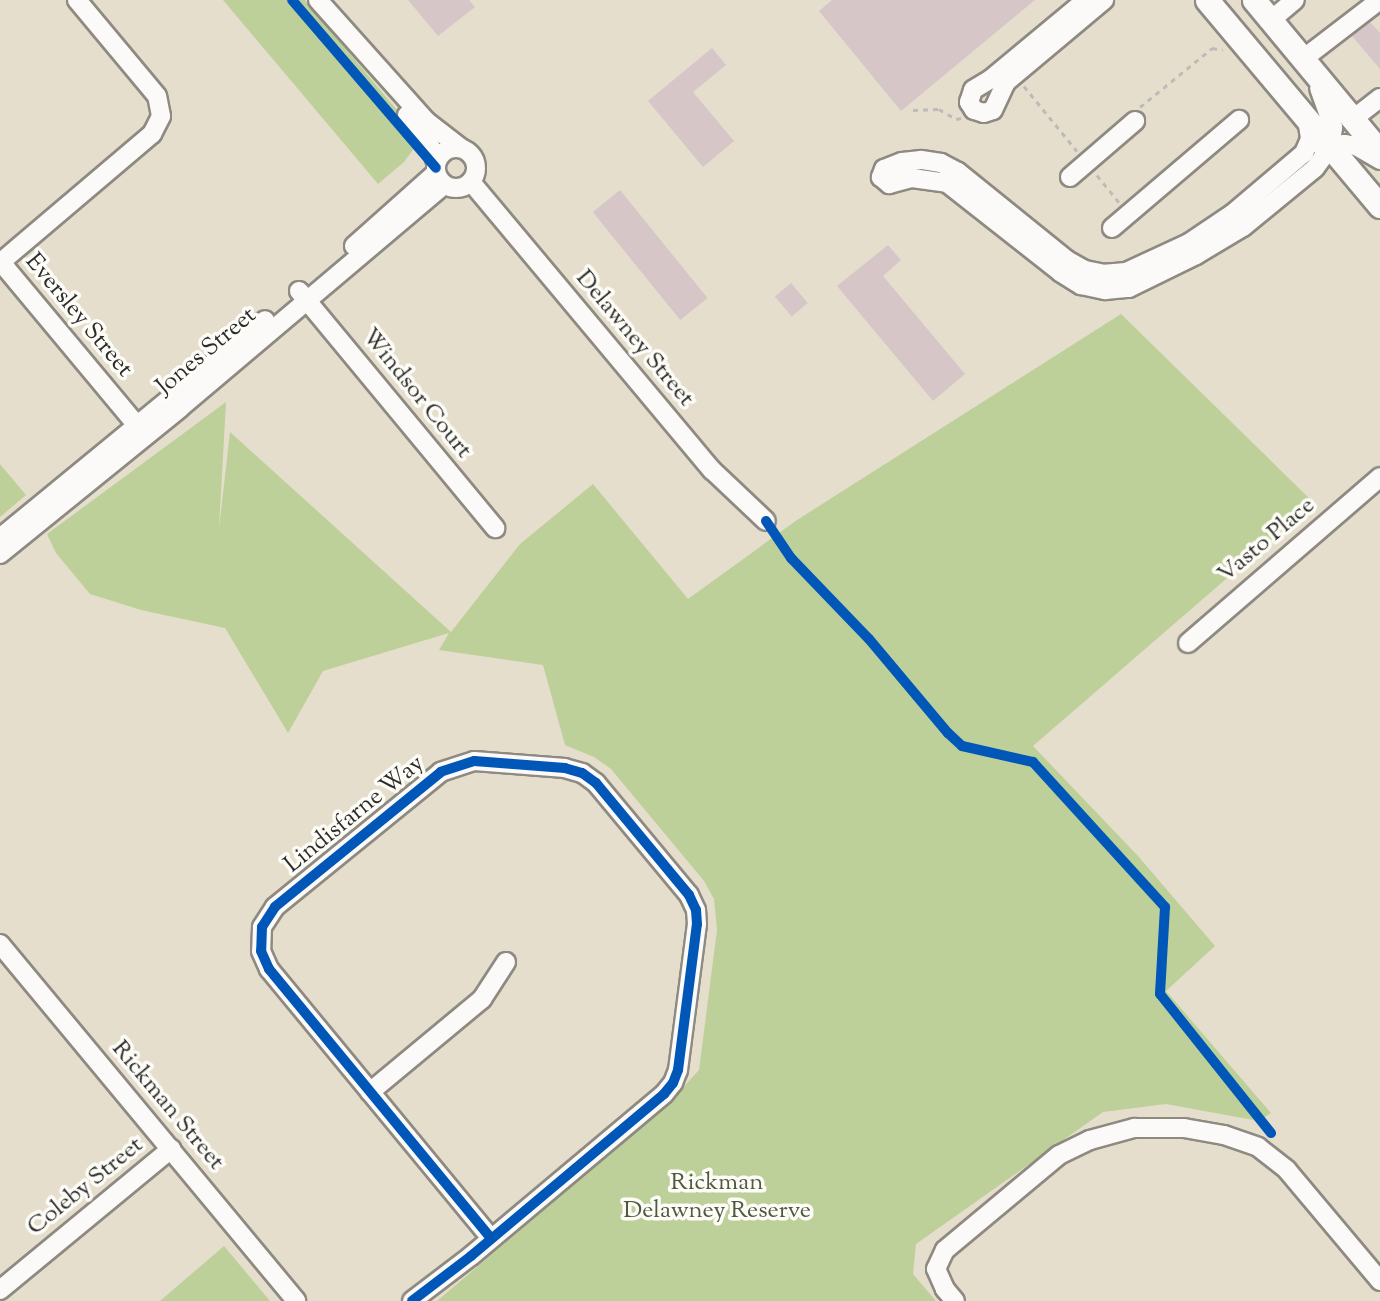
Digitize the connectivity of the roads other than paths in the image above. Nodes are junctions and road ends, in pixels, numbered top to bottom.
1 (77, 0) edge
2 (318, 0) edge
3 (1086, 0) edge
4 (1104, 0) edge
5 (1207, 0) edge
6 (1254, 0) edge
7 (1295, 0) edge
8 (1380, 0) edge
9 (1271, 20) junction
10 (355, 44) junction
11 (1306, 62) junction
12 (1380, 98) edge
13 (1133, 118) road end
14 (1307, 119) junction
15 (1353, 119) junction
16 (1239, 120) dead end
17 (1330, 145) junction
18 (461, 148) junction
19 (1380, 152) edge
20 (1304, 153) junction
21 (1380, 160) edge
22 (1315, 169) junction
23 (439, 173) junction
24 (1070, 177) dead end
25 (471, 182) junction
26 (1363, 185) junction
27 (1380, 206) edge
28 (1112, 228) dead end
29 (0, 261) edge
30 (303, 295) junction
31 (142, 431) junction
32 (1380, 477) edge
33 (766, 521) dead end
34 (495, 528) dead end
35 (0, 538) edge
36 (0, 554) edge
37 (1188, 643) dead end
38 (0, 944) edge
39 (506, 961) dead end
40 (370, 1092) junction
41 (171, 1149) junction
42 (491, 1238) junction
43 (1380, 1281) edge
44 (0, 1290) edge
45 (296, 1301) edge
46 (412, 1301) edge
47 (955, 1301) edge

1 - 29 street
2 - 10 street
3 - 4 street
5 - 14 main road
6 - 9 main road
7 - 9 street
8 - 11 street
9 - 11 main road
10 - 18 street
10 - 23 street
11 - 15 main road
11 - 17 street
12 - 15 street
13 - 24 street
14 - 17 main road
14 - 20 street
15 - 19 main road
16 - 28 street
17 - 20 street
17 - 21 street
17 - 22 street
17 - 26 main road
18 - 23 street, Jones Street
18 - 25 street
20 - 22 street
22 - 26 street
23 - 25 street
23 - 30 street, Jones Street
25 - 33 street, Delawney Street
26 - 27 main road
29 - 31 street, Eversley Street
30 - 31 street, Jones Street
30 - 34 street, Windsor Court
31 - 35 street, Jones Street
31 - 36 street, Jones Street
32 - 37 street, Vasto Place
38 - 41 street, Rickman Street
39 - 40 street
40 - 42 street, Lindisfarne Way
40 - 42 street, Lindisfarne Way
41 - 44 street, Coleby Street
41 - 45 street, Rickman Street
42 - 46 street, Lindisfarne Way
43 - 47 street

